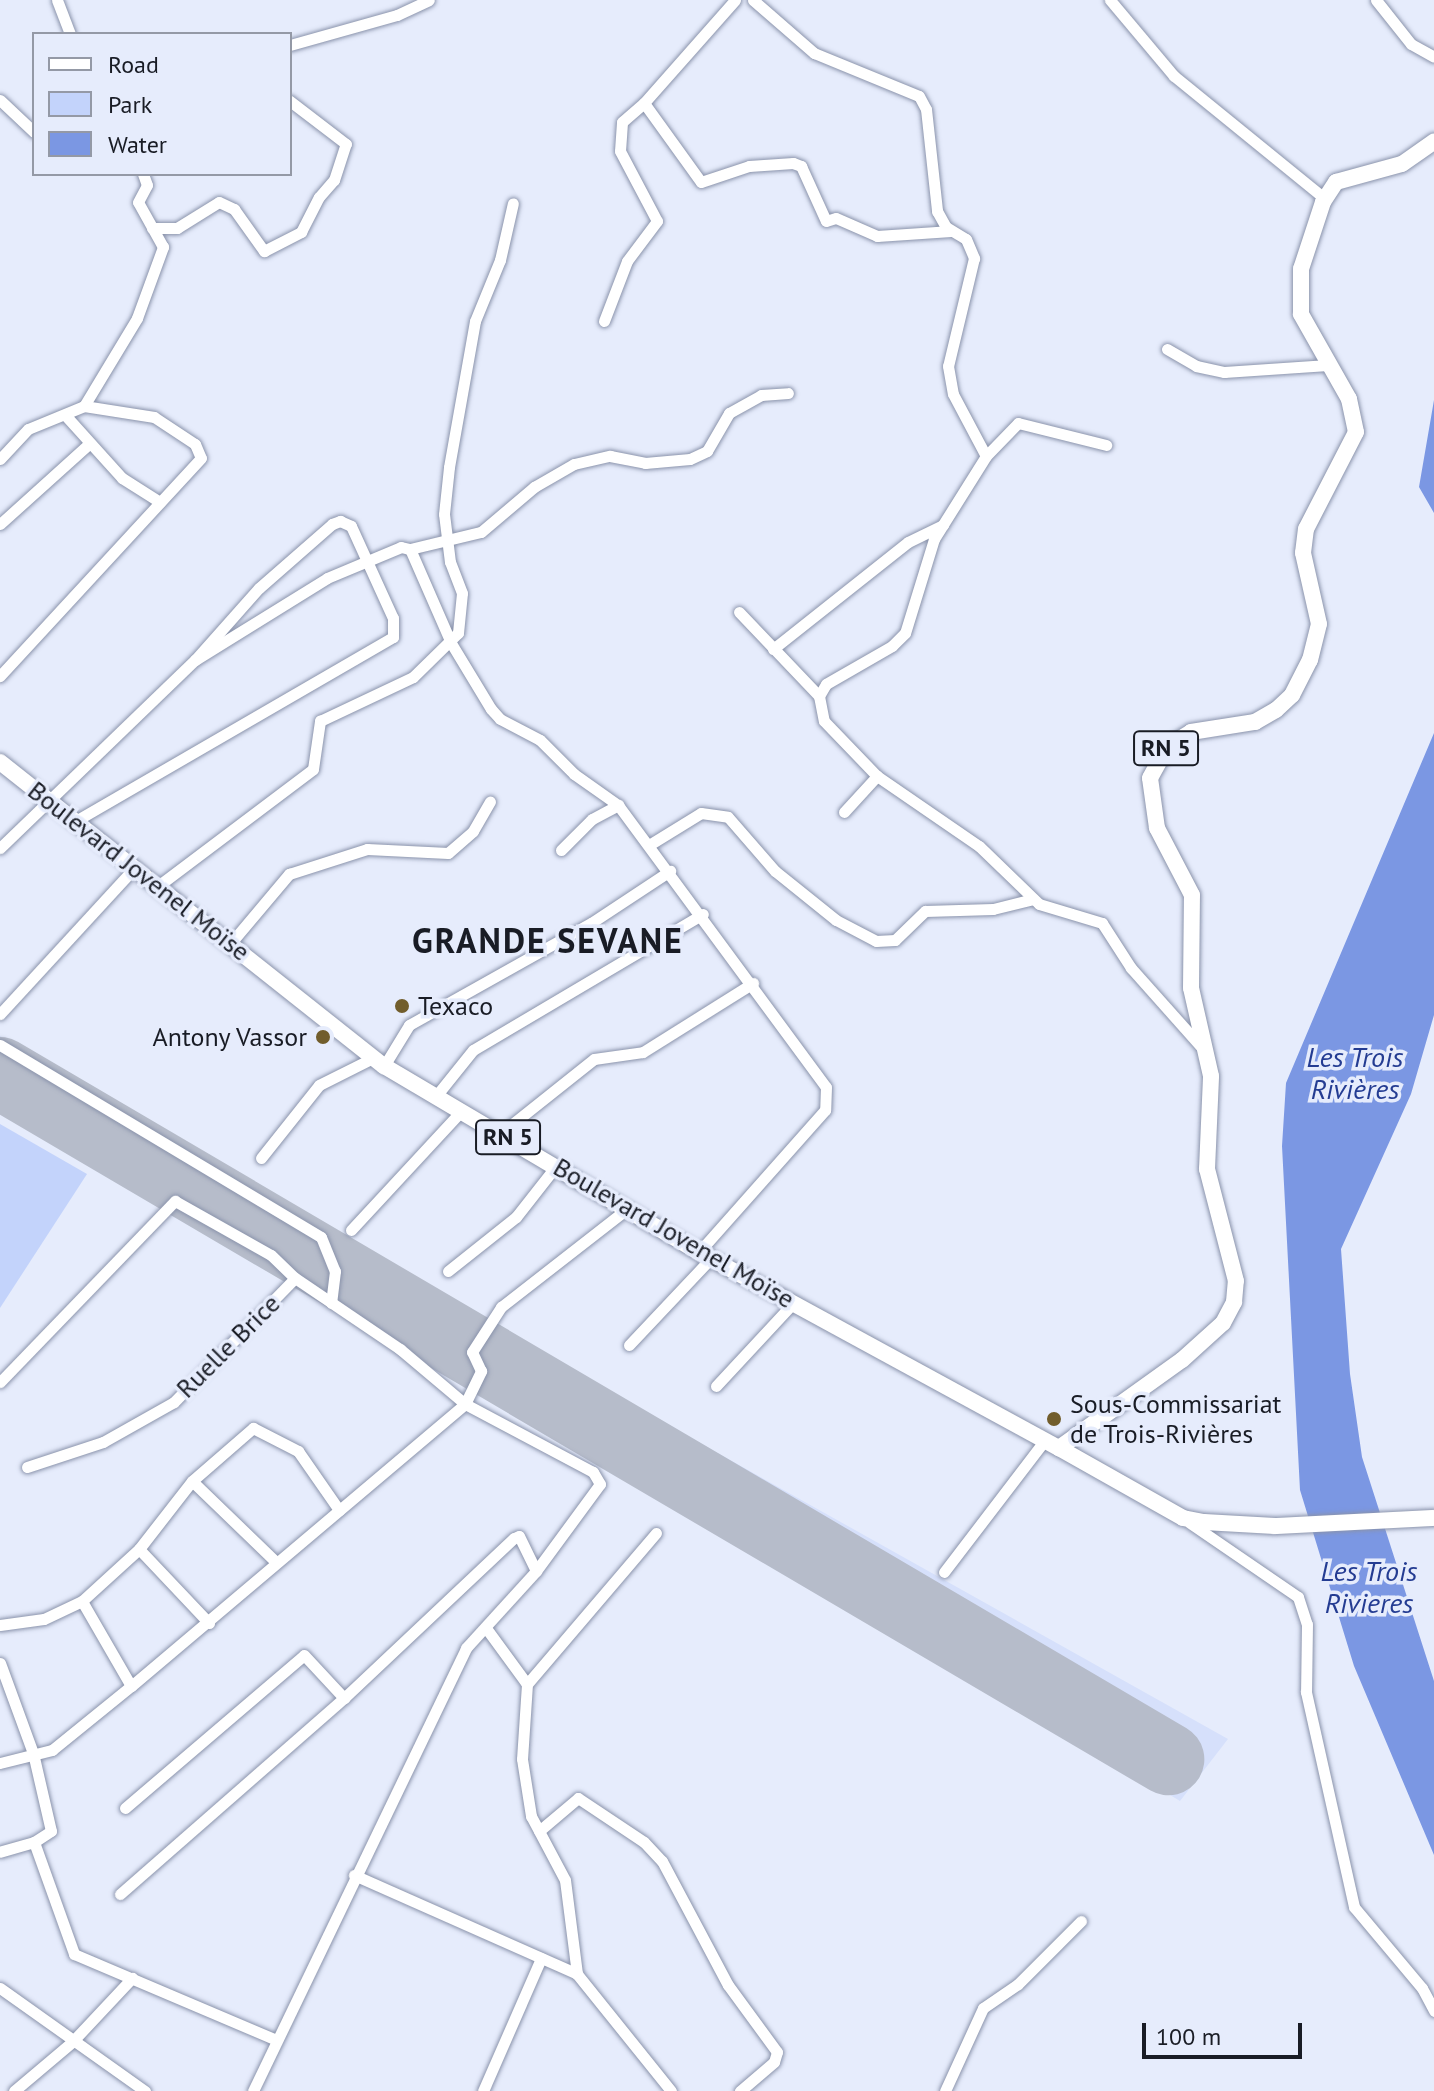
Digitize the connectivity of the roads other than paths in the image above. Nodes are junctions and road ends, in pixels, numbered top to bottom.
1 (57, 0) edge
2 (429, 0) edge
3 (735, 0) edge
4 (753, 0) edge
5 (1110, 0) edge
6 (1376, 0) edge
7 (69, 32) edge
8 (292, 44) edge
9 (1434, 57) edge
10 (0, 100) edge
11 (292, 103) edge
12 (644, 103) junction
13 (32, 130) edge
14 (1434, 142) edge
15 (144, 176) edge
16 (1324, 198) junction
17 (513, 203) dead end
18 (152, 228) junction
19 (951, 231) junction
20 (604, 321) dead end
21 (1167, 349) dead end
22 (1328, 365) junction
23 (788, 393) dead end
24 (84, 406) junction
25 (66, 416) junction
26 (89, 444) junction
27 (1106, 445) dead end
28 (986, 456) junction
29 (0, 459) edge
30 (160, 502) junction
31 (0, 524) edge
32 (944, 525) junction
33 (446, 538) junction
34 (410, 549) junction
35 (368, 560) junction
36 (739, 612) dead end
37 (451, 643) junction
38 (773, 649) junction
39 (195, 660) junction
40 (2, 669) edge
41 (819, 696) junction
42 (0, 762) edge
43 (877, 776) junction
44 (49, 799) junction
45 (490, 802) dead end
46 (618, 805) junction
47 (844, 812) dead end
48 (76, 821) junction
49 (649, 845) junction
50 (0, 848) edge
51 (561, 850) dead end
52 (135, 867) junction
53 (670, 871) junction
54 (158, 886) junction
55 (1033, 899) junction
56 (703, 914) junction
57 (230, 944) junction
58 (753, 983) junction
59 (0, 1014) edge
60 (0, 1045) edge
61 (1207, 1053) junction
62 (379, 1062) junction
63 (436, 1096) junction
64 (462, 1110) junction
65 (501, 1133) junction
66 (261, 1158) dead end
67 (556, 1166) junction
68 (627, 1209) junction
69 (351, 1230) dead end
70 (705, 1255) junction
71 (448, 1271) dead end
72 (295, 1278) junction
73 (794, 1302) junction
74 (331, 1303) junction
75 (629, 1345) dead end
76 (0, 1382) edge
77 (716, 1386) dead end
78 (465, 1404) junction
79 (1052, 1444) junction
80 (27, 1467) dead end
81 (192, 1481) junction
82 (339, 1510) junction
83 (1183, 1518) junction
84 (1434, 1518) edge
85 (656, 1533) dead end
86 (139, 1549) junction
87 (276, 1562) junction
88 (536, 1571) junction
89 (944, 1572) dead end
90 (82, 1601) junction
91 (209, 1623) junction
92 (0, 1625) edge
93 (486, 1628) junction
94 (0, 1663) edge
95 (527, 1684) junction
96 (131, 1686) junction
97 (344, 1698) junction
98 (33, 1753) junction
99 (0, 1763) edge
100 (125, 1808) dead end
101 (539, 1831) junction
102 (34, 1842) junction
103 (0, 1852) edge
104 (354, 1875) junction
105 (120, 1894) dead end
106 (1081, 1921) dead end
107 (541, 1958) junction
108 (577, 1974) junction
109 (132, 1978) junction
110 (0, 1988) edge
111 (1434, 2011) edge
112 (277, 2040) junction
113 (72, 2042) junction
114 (14, 2091) edge
115 (145, 2091) edge
116 (253, 2091) edge
117 (483, 2091) edge
118 (671, 2091) edge
119 (740, 2091) edge
120 (945, 2091) edge

1 - 7 street
2 - 8 street
3 - 12 street
4 - 19 street
5 - 16 street
6 - 9 street
10 - 13 street
11 - 18 street
12 - 19 street
12 - 20 street
14 - 16 main road
15 - 18 street
16 - 22 main road, RN 5
17 - 33 street
18 - 24 street
19 - 28 street
21 - 22 street
22 - 61 main road, RN 5
23 - 33 street
24 - 25 street
24 - 30 street
25 - 26 street
25 - 29 street
26 - 30 street
26 - 31 street
27 - 28 street
28 - 32 street
30 - 40 street
32 - 38 street
32 - 41 street
33 - 34 street
33 - 37 street
34 - 35 street
34 - 37 street
35 - 39 street
35 - 39 street
35 - 48 street
36 - 38 street
37 - 46 street
37 - 54 street
38 - 41 street
39 - 44 street
41 - 43 street
42 - 44 main road, Boulevard Jovenel Moïse / RN 5
43 - 47 street
43 - 55 street
44 - 48 main road, Boulevard Jovenel Moïse / RN 5
44 - 50 street
45 - 57 street
46 - 49 street
46 - 51 street
48 - 52 main road, Boulevard Jovenel Moïse / RN 5
49 - 53 street
49 - 55 street
52 - 54 main road, Boulevard Jovenel Moïse / RN 5
52 - 59 street
53 - 56 street
53 - 62 street
54 - 57 main road, Boulevard Jovenel Moïse / RN 5
55 - 61 street
56 - 58 street
56 - 63 street
57 - 62 main road, Boulevard Jovenel Moïse / RN 5
58 - 65 street
58 - 70 street
60 - 74 street
61 - 79 main road, RN 5
62 - 63 main road, Boulevard Jovenel Moïse / RN 5
62 - 66 street
63 - 64 main road, Boulevard Jovenel Moïse / RN 5
64 - 65 main road, Boulevard Jovenel Moïse / RN 5
64 - 69 street
65 - 67 main road, Boulevard Jovenel Moïse / RN 5
67 - 68 main road, Boulevard Jovenel Moïse / RN 5
67 - 71 street
68 - 70 main road, Boulevard Jovenel Moïse / RN 5
68 - 78 street
70 - 73 main road, Boulevard Jovenel Moïse / RN 5
70 - 75 street
72 - 74 street
72 - 76 street
72 - 80 street, Ruelle Brice
73 - 77 street
73 - 79 main road, Boulevard Jovenel Moïse / RN 5
74 - 78 street
78 - 82 street
78 - 88 street
79 - 83 main road, Boulevard Jovenel Moïse
79 - 89 street
81 - 82 street
81 - 86 street
81 - 87 street
82 - 87 street
83 - 84 main road
83 - 111 street
85 - 95 street
86 - 90 street
86 - 91 street
87 - 91 street
88 - 93 street
88 - 97 street
90 - 92 street
90 - 96 street
91 - 96 street
93 - 95 street
93 - 104 street
94 - 98 street
95 - 101 street
96 - 98 street
97 - 100 street
97 - 105 street
98 - 99 street
98 - 102 street
101 - 108 street
101 - 119 street
102 - 103 street
102 - 109 street
104 - 107 street
104 - 112 street
106 - 120 street
107 - 108 street
107 - 117 street
108 - 118 street
109 - 112 street
109 - 113 street
110 - 113 street
112 - 116 street
113 - 114 street
113 - 115 street

